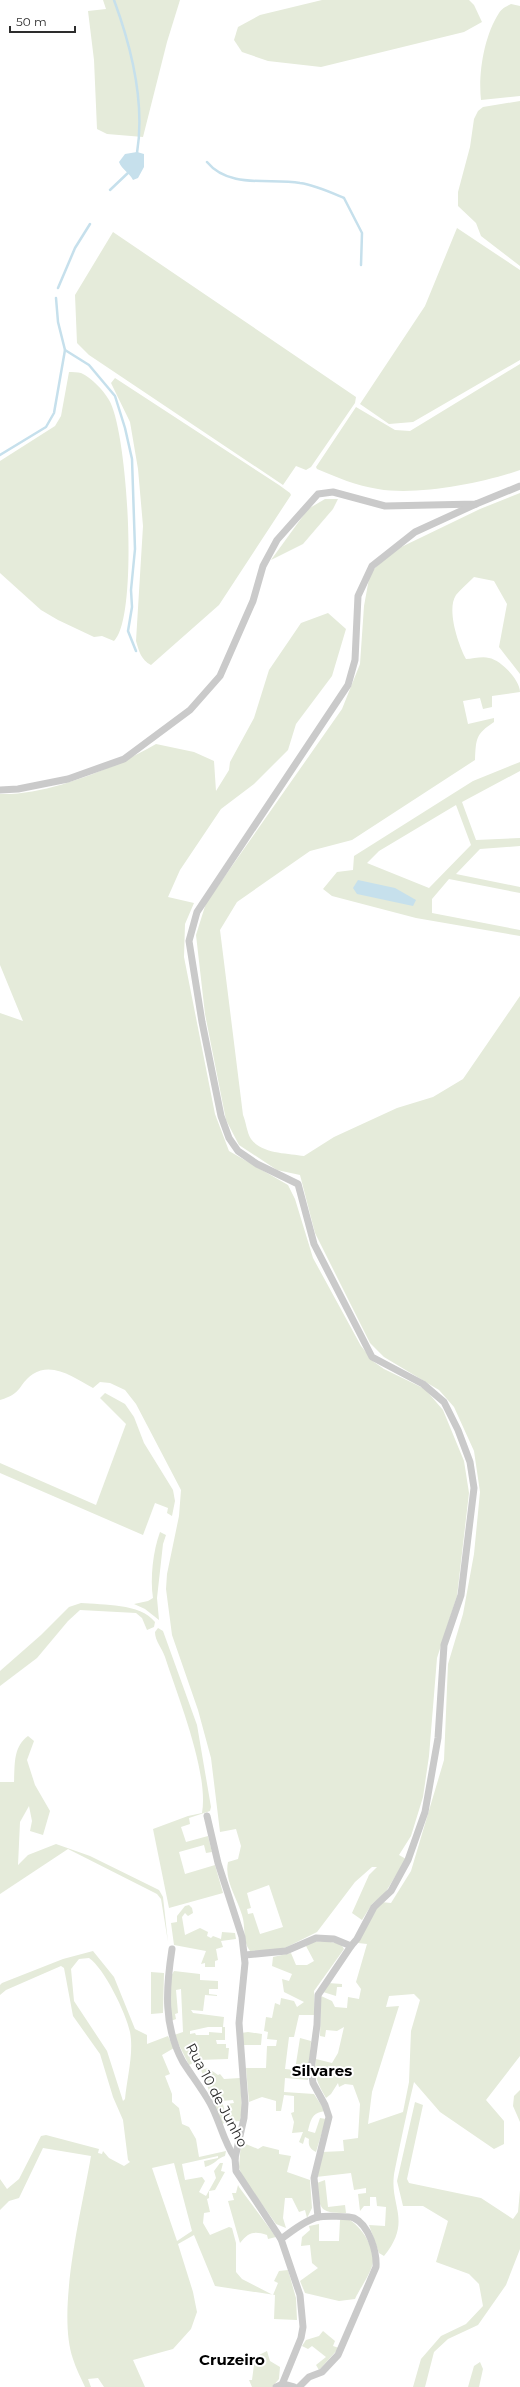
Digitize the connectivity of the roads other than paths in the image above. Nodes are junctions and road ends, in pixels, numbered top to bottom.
1 (520, 486) edge
2 (476, 504) junction
3 (0, 790) edge
4 (207, 1816) dead end
5 (351, 1946) junction
6 (172, 1949) dead end
7 (244, 1955) junction
8 (235, 2158) junction
9 (318, 2217) junction
10 (281, 2239) junction
11 (280, 2386) edge
12 (294, 2387) edge
13 (299, 2387) edge

1 - 2 street
2 - 3 street
2 - 5 street
4 - 7 street
5 - 7 street
5 - 9 street
6 - 8 street, Rua 10 de Junho
7 - 8 street
8 - 10 street
9 - 10 street
9 - 13 street
10 - 11 street
11 - 12 street

